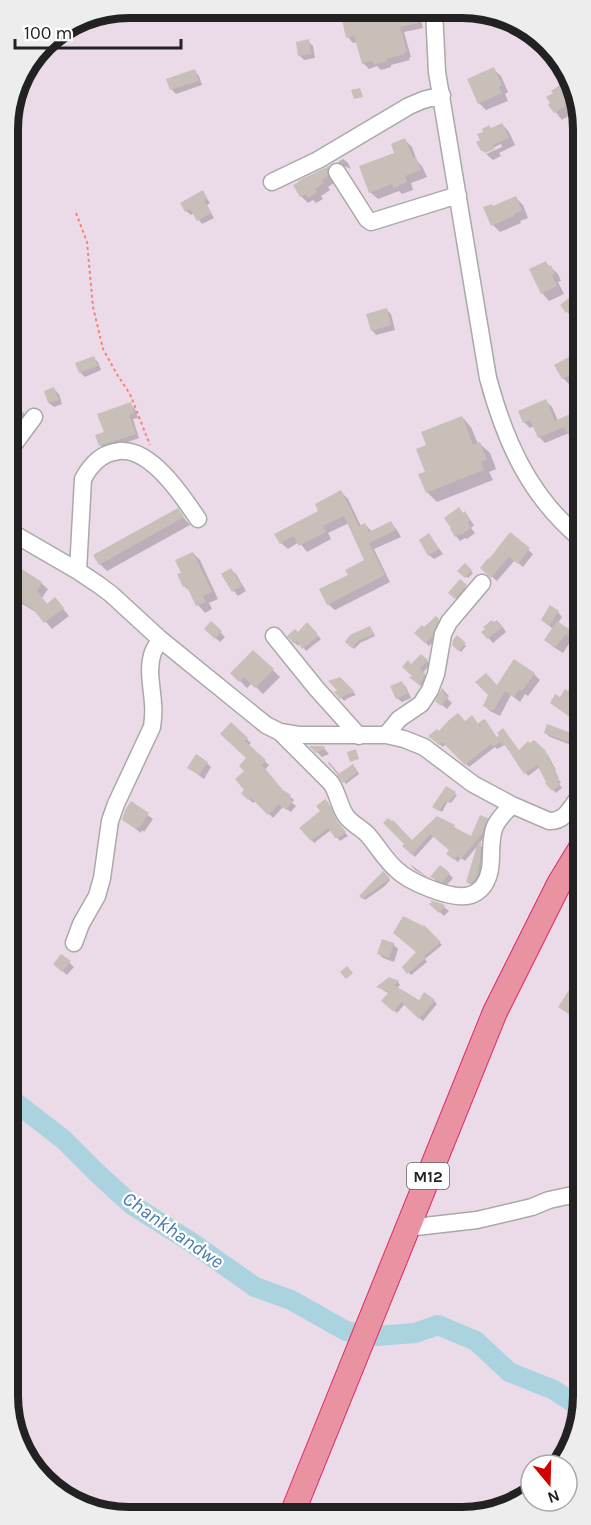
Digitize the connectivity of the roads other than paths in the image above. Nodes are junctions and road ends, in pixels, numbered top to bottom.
1 (434, 18) edge
2 (442, 95) junction
3 (337, 172) dead end
4 (272, 182) dead end
5 (458, 195) junction
6 (34, 417) dead end
7 (18, 439) edge
8 (198, 519) dead end
9 (573, 532) edge
10 (18, 536) edge
11 (78, 571) junction
12 (482, 583) dead end
13 (274, 636) dead end
14 (160, 639) junction
15 (280, 732) junction
16 (386, 735) junction
17 (359, 736) junction
18 (512, 805) junction
19 (573, 806) edge
20 (573, 861) edge
21 (74, 943) dead end
22 (573, 1195) edge
23 (407, 1228) junction
24 (295, 1507) edge

1 - 2 street
2 - 4 street
2 - 5 street
3 - 5 street
5 - 9 street
6 - 7 street
8 - 11 street
10 - 11 street
11 - 14 street
12 - 16 street
13 - 17 street
14 - 15 street
14 - 21 street
15 - 17 street
15 - 18 street
16 - 17 street
16 - 18 street
18 - 19 street
20 - 23 highway, M12
22 - 23 street
23 - 24 highway, M12

